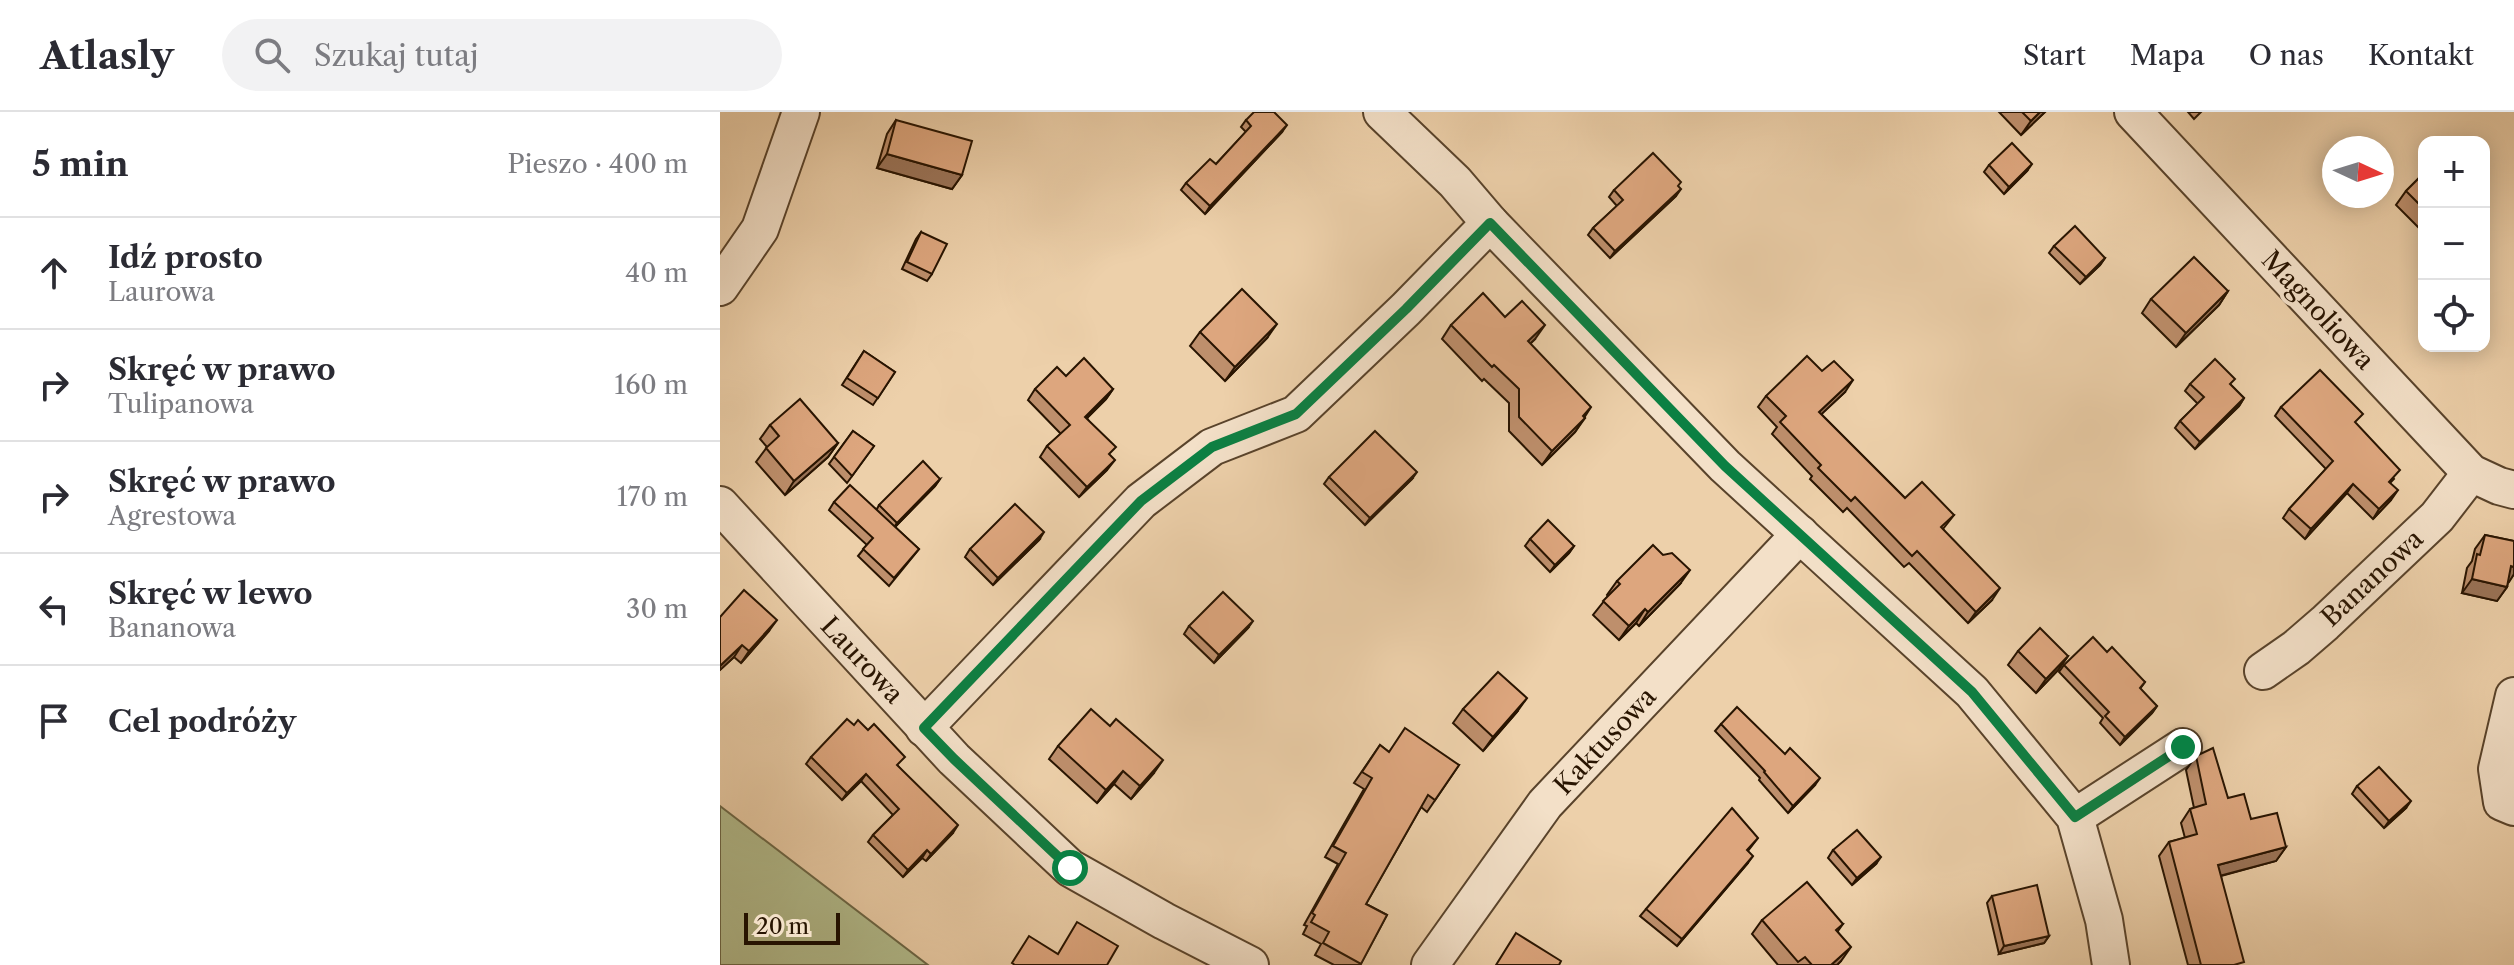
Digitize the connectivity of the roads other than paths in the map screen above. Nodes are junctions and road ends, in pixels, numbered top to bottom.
1 (801, 112) edge
2 (1382, 112) edge
3 (2133, 112) edge
4 (1490, 223) junction
5 (720, 287) edge
6 (2471, 473) junction
7 (2514, 490) edge
8 (720, 505) edge
9 (1800, 534) junction
10 (2263, 671) dead end
11 (2514, 696) edge
12 (924, 728) junction
13 (2183, 747) dead end
14 (2514, 807) edge
15 (2075, 817) junction
16 (1250, 965) edge
17 (1430, 965) edge
18 (2111, 965) edge

1 - 5 street
2 - 4 street
3 - 6 street, Magnoliowa
4 - 9 street
4 - 12 street
6 - 7 street, Magnoliowa
6 - 10 street, Bananowa
8 - 12 street, Laurowa
9 - 15 street
9 - 17 street, Kaktusowa
11 - 14 street
12 - 16 street, Laurowa
13 - 15 street
15 - 18 street

